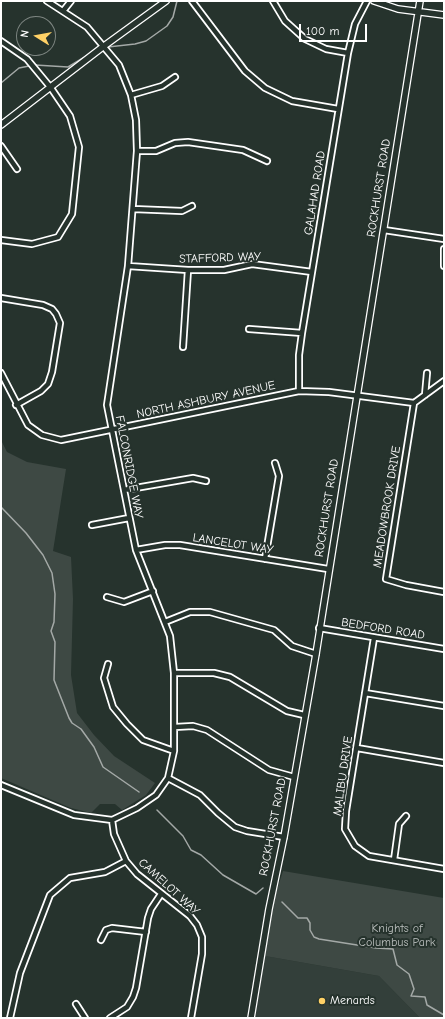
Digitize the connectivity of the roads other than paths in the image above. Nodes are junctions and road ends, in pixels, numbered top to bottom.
1 (47, 1) edge
2 (71, 1) edge
3 (166, 1) edge
4 (192, 1) edge
5 (273, 1) edge
6 (366, 1) edge
7 (374, 1) edge
8 (420, 1) edge
9 (63, 11) junction
10 (419, 12) junction
11 (444, 16) edge
12 (1, 41) edge
13 (104, 46) junction
14 (348, 53) junction
15 (175, 77) dead end
16 (51, 88) junction
17 (131, 95) junction
18 (338, 109) junction
19 (1, 125) edge
20 (1, 146) edge
21 (137, 151) junction
22 (267, 161) dead end
23 (17, 169) dead end
24 (192, 206) dead end
25 (133, 209) junction
26 (384, 230) junction
27 (444, 239) edge
28 (1, 240) edge
29 (444, 250) edge
30 (128, 266) junction
31 (444, 266) edge
32 (188, 270) junction
33 (312, 272) junction
34 (1, 298) edge
35 (249, 329) dead end
36 (302, 333) junction
37 (183, 347) dead end
38 (1, 373) edge
39 (427, 373) dead end
40 (444, 381) edge
41 (299, 391) junction
42 (425, 395) junction
43 (356, 396) junction
44 (414, 404) junction
45 (16, 405) junction
46 (111, 430) junction
47 (275, 463) dead end
48 (206, 481) dead end
49 (124, 490) junction
50 (129, 518) junction
51 (92, 525) dead end
52 (136, 550) junction
53 (265, 559) junction
54 (328, 569) junction
55 (153, 591) junction
56 (444, 592) edge
57 (107, 597) dead end
58 (165, 622) junction
59 (319, 628) junction
60 (374, 638) junction
61 (444, 649) edge
62 (316, 654) junction
63 (108, 664) dead end
64 (174, 673) junction
65 (365, 693) junction
66 (444, 706) edge
67 (304, 715) junction
68 (175, 727) junction
69 (357, 748) junction
70 (174, 751) junction
71 (444, 763) edge
72 (294, 777) junction
73 (168, 778) junction
74 (1, 784) edge
75 (406, 816) dead end
76 (112, 820) junction
77 (284, 837) junction
78 (394, 860) junction
79 (126, 861) junction
80 (444, 869) edge
81 (161, 894) junction
82 (146, 932) junction
83 (101, 940) dead end
84 (76, 1004) dead end
85 (10, 1018) edge
86 (85, 1018) edge
87 (110, 1018) edge
88 (191, 1018) edge
89 (251, 1018) edge

1 - 9 street, FALCONRIDGE WAY
2 - 9 street
3 - 13 street
4 - 18 street
5 - 14 street
6 - 14 street, GALAHAD ROAD
7 - 10 street
8 - 10 street, ROCKHURST ROAD
9 - 13 street, FALCONRIDGE WAY
10 - 11 street
10 - 26 street, ROCKHURST ROAD
12 - 16 street
13 - 16 street
13 - 17 street, FALCONRIDGE WAY
14 - 18 street, GALAHAD ROAD
15 - 17 street
16 - 19 street
16 - 28 street
17 - 21 street, FALCONRIDGE WAY
18 - 33 street, GALAHAD ROAD
20 - 23 street
21 - 22 street
21 - 25 street, FALCONRIDGE WAY
24 - 25 street
25 - 30 street, FALCONRIDGE WAY
26 - 27 street
26 - 43 street, ROCKHURST ROAD
29 - 31 street
30 - 32 street, STAFFORD WAY
30 - 46 street, FALCONRIDGE WAY
32 - 33 street, STAFFORD WAY
32 - 37 street
33 - 36 street, GALAHAD ROAD
34 - 45 street
35 - 36 street
36 - 41 street, GALAHAD ROAD
38 - 45 street, NORTH ASHBURY AVENUE
39 - 42 street
40 - 42 street
41 - 43 street, NORTH ASHBURY AVENUE
41 - 46 street, NORTH ASHBURY AVENUE
42 - 44 street
43 - 44 street, NORTH ASHBURY AVENUE
43 - 54 street, ROCKHURST ROAD
44 - 56 street, MEADOWBROOK DRIVE
45 - 46 street, NORTH ASHBURY AVENUE
46 - 49 street, FALCONRIDGE WAY
47 - 53 street
48 - 49 street
49 - 50 street, FALCONRIDGE WAY
50 - 51 street
50 - 52 street, FALCONRIDGE WAY
52 - 53 street, LANCELOT WAY
52 - 55 street, FALCONRIDGE WAY
53 - 54 street, LANCELOT WAY
54 - 59 street, ROCKHURST ROAD
55 - 57 street
55 - 58 street, FALCONRIDGE WAY
58 - 62 street
58 - 64 street, FALCONRIDGE WAY
59 - 60 street, BEDFORD ROAD
59 - 62 street, ROCKHURST ROAD
60 - 61 street, BEDFORD ROAD
60 - 65 street, MALIBU DRIVE
62 - 67 street, ROCKHURST ROAD
63 - 70 street
64 - 67 street
64 - 68 street, FALCONRIDGE WAY
65 - 66 street
65 - 69 street, MALIBU DRIVE
67 - 72 street, ROCKHURST ROAD
68 - 70 street, FALCONRIDGE WAY
68 - 72 street
69 - 71 street
69 - 78 street, MALIBU DRIVE
70 - 73 street, FALCONRIDGE WAY
72 - 77 street, ROCKHURST ROAD
73 - 76 street, FALCONRIDGE WAY
73 - 77 street
74 - 76 street
75 - 78 street
76 - 79 street, CAMELOT WAY
77 - 89 street, ROCKHURST ROAD
78 - 80 street, MALIBU DRIVE
79 - 81 street, CAMELOT WAY
79 - 85 street
81 - 82 street
81 - 88 street, CAMELOT WAY
82 - 83 street
82 - 87 street
84 - 86 street

